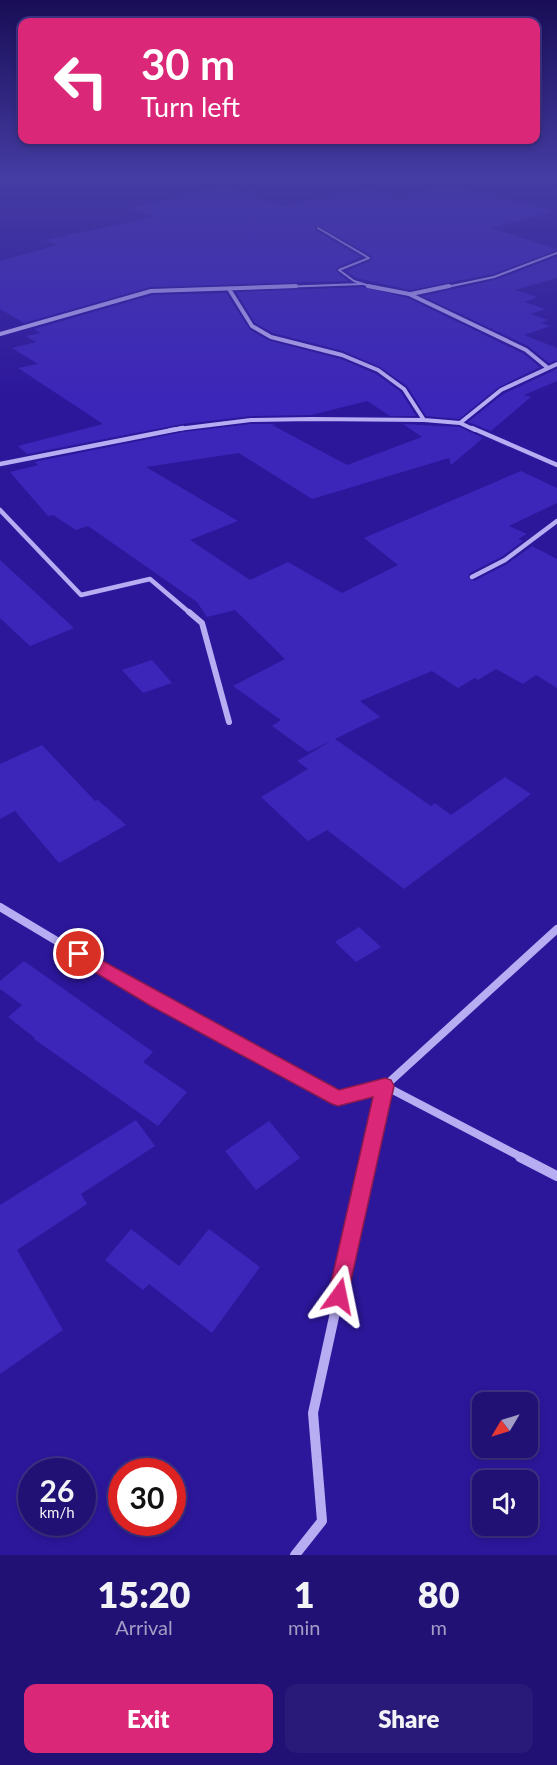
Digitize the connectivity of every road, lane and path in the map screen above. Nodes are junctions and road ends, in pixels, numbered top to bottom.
1 (355, 250) edge
2 (557, 253) edge
3 (362, 284) junction
4 (229, 289) junction
5 (410, 294) junction
6 (0, 334) edge
7 (557, 364) edge
8 (548, 368) junction
9 (424, 420) junction
10 (460, 423) junction
11 (0, 464) edge
12 (557, 465) edge
13 (0, 510) edge
14 (557, 521) edge
15 (472, 577) dead end
16 (230, 722) dead end
17 (0, 907) edge
18 (557, 930) edge
19 (385, 1086) junction
20 (557, 1176) edge
21 (296, 1555) edge

1 - 3 street
2 - 5 street
3 - 4 street
3 - 5 street
4 - 6 street
4 - 9 street
5 - 8 street
7 - 8 street
8 - 10 street
9 - 10 street
9 - 11 street
10 - 12 street
13 - 16 street
14 - 15 street
17 - 19 street
18 - 19 street
19 - 20 street
19 - 21 street

